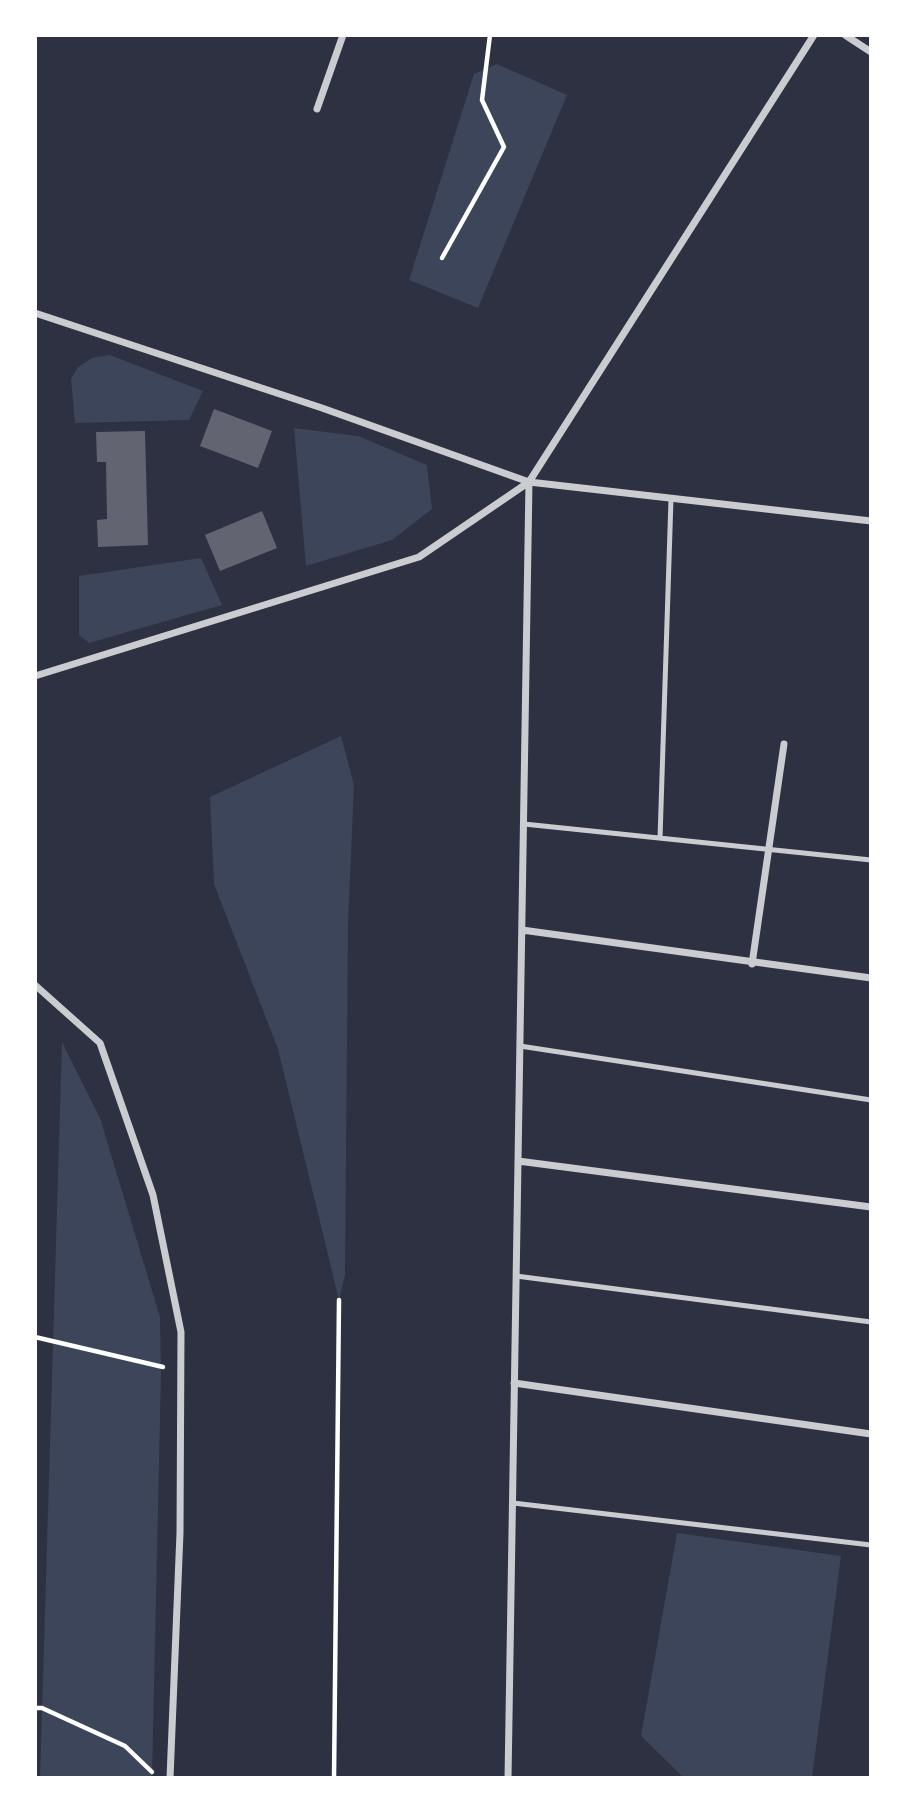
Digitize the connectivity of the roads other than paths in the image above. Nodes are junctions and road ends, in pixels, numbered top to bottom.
1 (343, 35) edge
2 (814, 35) edge
3 (845, 35) edge
4 (871, 52) edge
5 (317, 109) dead end
6 (35, 313) edge
7 (529, 482) junction
8 (671, 499) junction
9 (871, 521) edge
10 (35, 676) edge
11 (784, 744) dead end
12 (524, 824) junction
13 (660, 838) junction
14 (769, 849) junction
15 (871, 860) edge
16 (522, 930) junction
17 (752, 964) junction
18 (871, 978) edge
19 (35, 985) edge
20 (520, 1046) junction
21 (871, 1100) edge
22 (518, 1161) junction
23 (871, 1207) edge
24 (516, 1276) junction
25 (871, 1322) edge
26 (514, 1383) junction
27 (871, 1434) edge
28 (513, 1503) junction
29 (871, 1545) edge
30 (170, 1778) edge
31 (508, 1778) edge

1 - 5 street
2 - 7 street
3 - 4 street
6 - 7 street
7 - 8 street
7 - 10 street
7 - 12 street
8 - 9 street
8 - 13 lane
11 - 14 street
12 - 13 lane
12 - 16 street
13 - 14 lane
14 - 15 lane
14 - 17 street
16 - 17 street
16 - 20 street
17 - 18 street
19 - 30 street
20 - 21 lane
20 - 22 street
22 - 23 street
22 - 24 street
24 - 25 lane
24 - 26 street
26 - 27 street
26 - 28 street
28 - 29 lane
28 - 31 street

